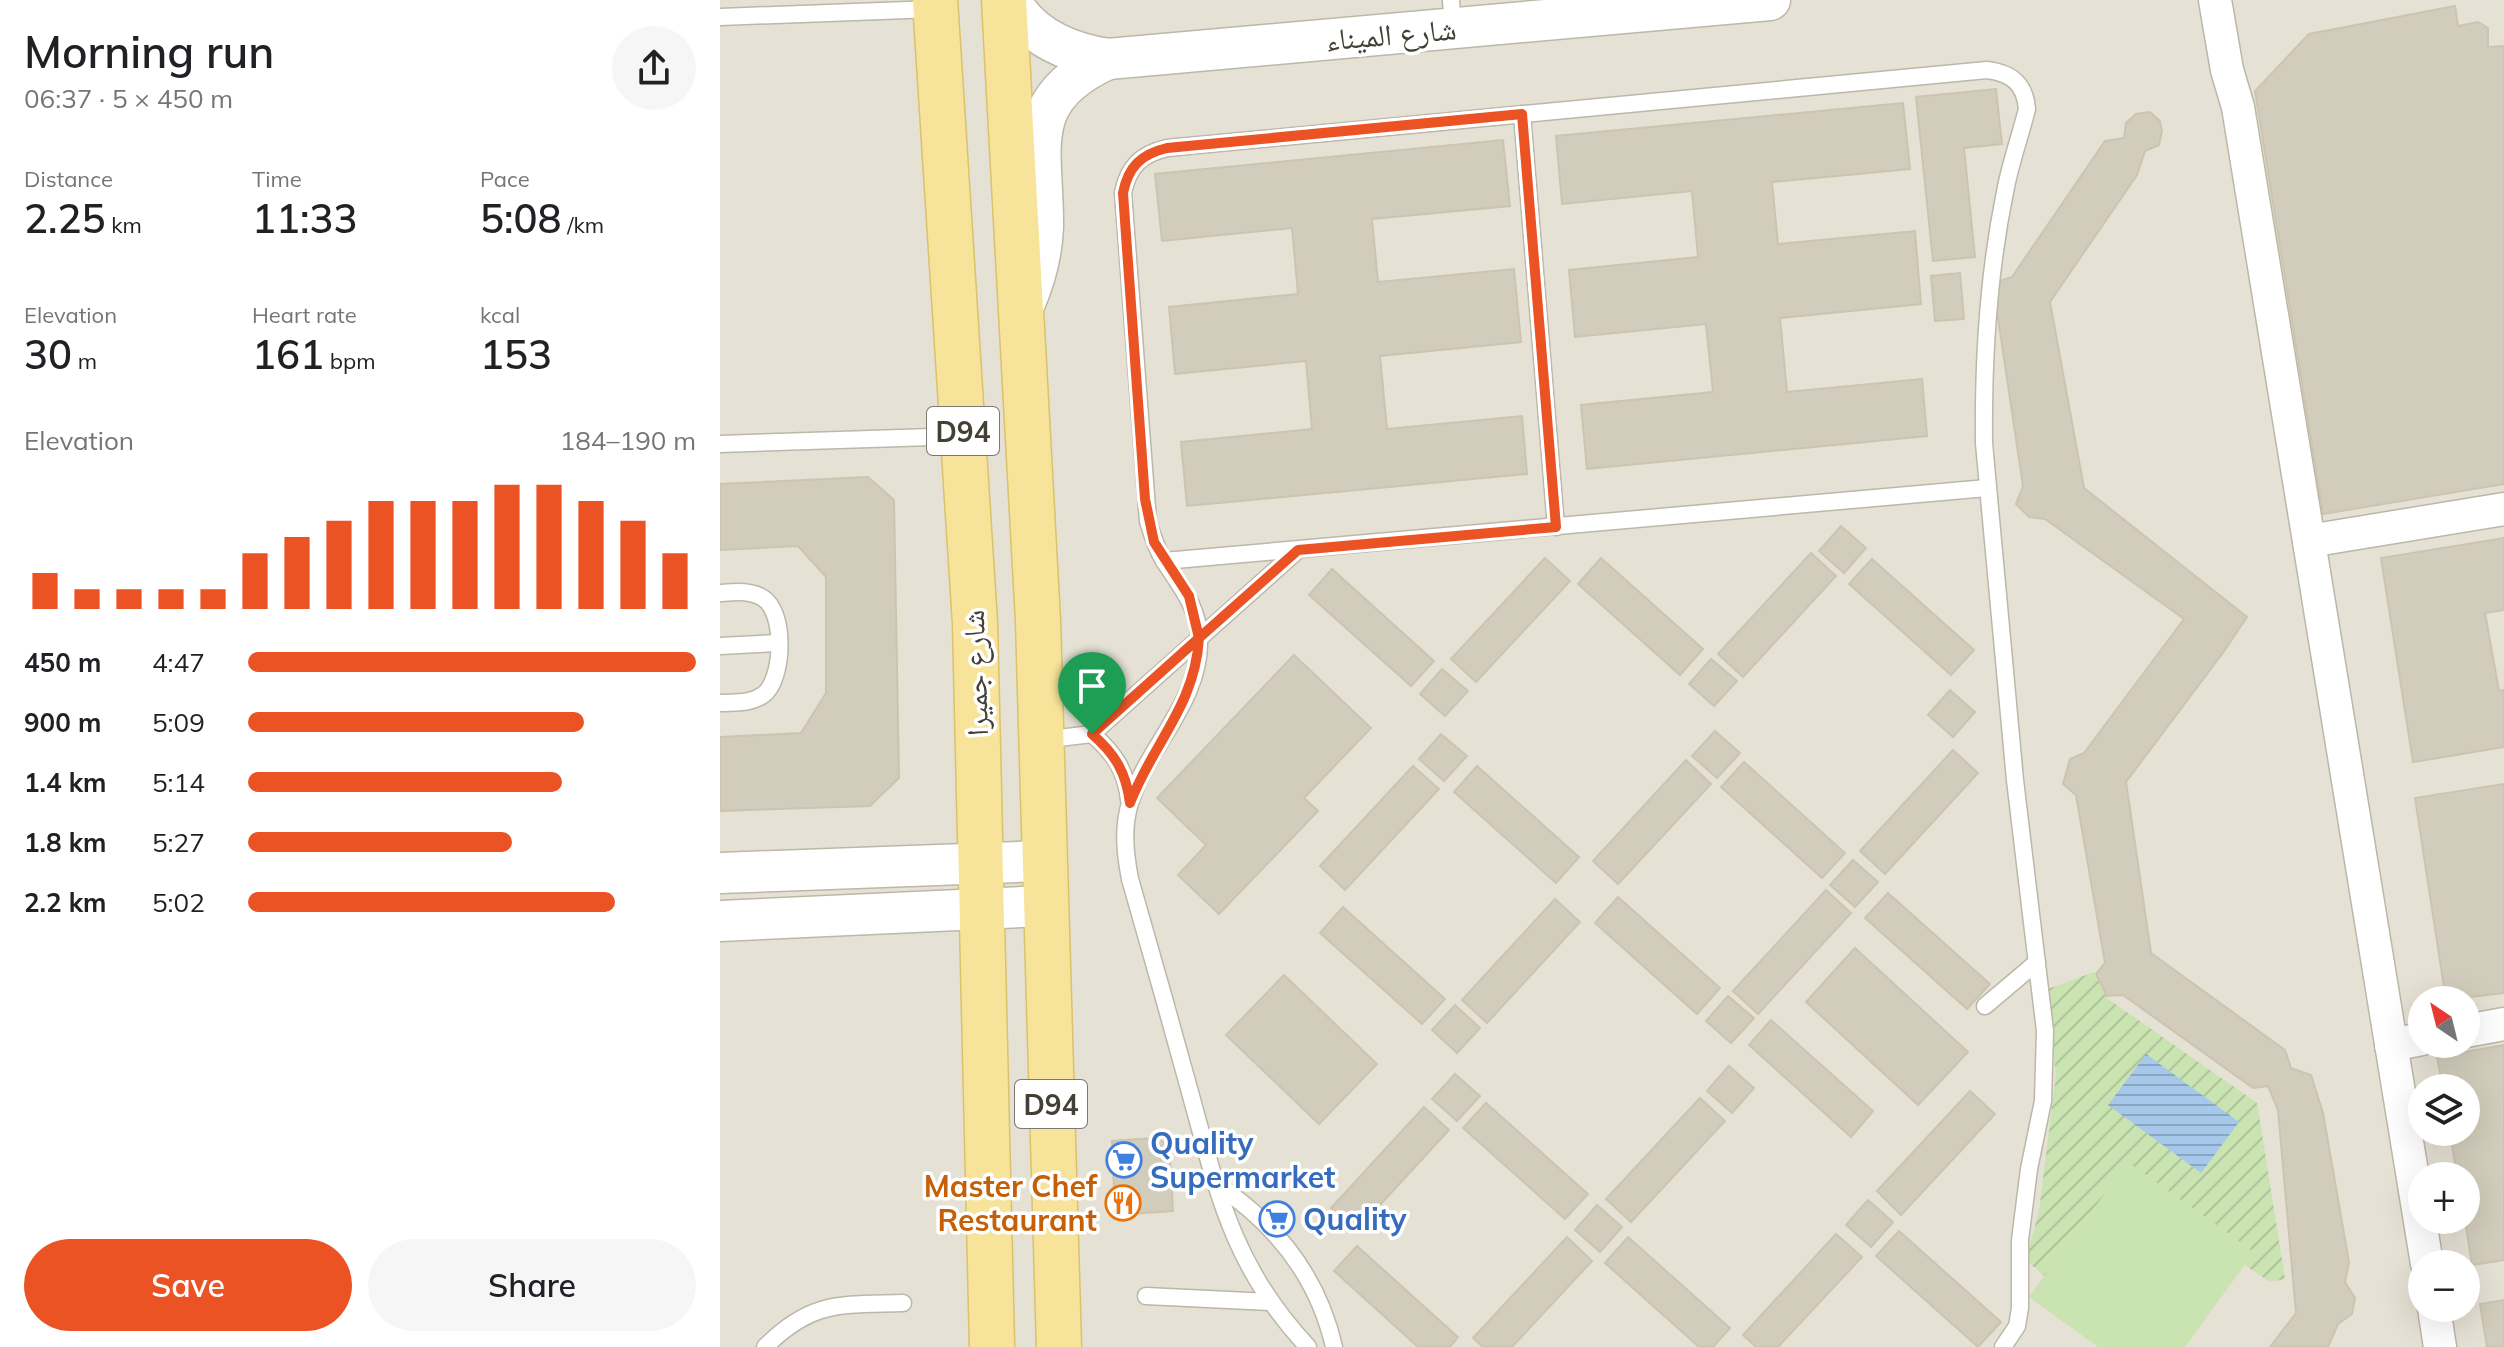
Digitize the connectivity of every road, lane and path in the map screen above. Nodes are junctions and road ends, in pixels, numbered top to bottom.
1 (1007, 0) edge
2 (1770, 0) edge
3 (2215, 0) edge
4 (2237, 0) edge
5 (935, 4) edge
6 (1671, 4) edge
7 (1452, 14) edge
8 (720, 17) edge
9 (1108, 59) junction
10 (2238, 107) junction
11 (1522, 114) junction
12 (1021, 312) junction
13 (963, 436) junction
14 (720, 444) edge
15 (1987, 488) junction
16 (2504, 509) edge
17 (1556, 527) junction
18 (2309, 541) junction
19 (1298, 550) junction
20 (1164, 561) junction
21 (720, 593) edge
22 (1199, 638) junction
23 (778, 643) junction
24 (720, 646) edge
25 (720, 703) edge
26 (1092, 734) junction
27 (1041, 740) junction
28 (1130, 803) junction
29 (1044, 861) junction
30 (981, 862) junction
31 (720, 873) edge
32 (1045, 906) junction
33 (982, 908) junction
34 (720, 921) edge
35 (2037, 962) junction
36 (1985, 1006) dead end
37 (2504, 1024) edge
38 (2480, 1028) edge
39 (2406, 1042) edge
40 (1216, 1184) junction
41 (2426, 1250) edge
42 (1146, 1296) dead end
43 (1270, 1302) junction
44 (903, 1303) dead end
45 (2436, 1322) edge
46 (765, 1347) edge
47 (992, 1347) edge
48 (1059, 1347) edge
49 (1308, 1347) edge
50 (1334, 1347) edge
51 (2003, 1347) edge
52 (2440, 1347) edge

1 - 9 street
1 - 12 main road, D94
2 - 6 street, شارع الميناء
3 - 10 street
4 - 10 street
5 - 8 lane
5 - 13 main road, شارع جميرا / D94
6 - 7 street, شارع الميناء
7 - 9 street, شارع الميناء
9 - 12 street
10 - 18 street
11 - 15 lane
11 - 17 lane
11 - 20 lane
12 - 27 main road, D94
13 - 14 lane
13 - 30 main road, شارع جميرا / D94
15 - 17 lane
15 - 35 lane
16 - 18 street
17 - 19 lane
18 - 39 street
19 - 20 lane
19 - 22 lane
20 - 22 lane
21 - 23 lane
22 - 26 lane
22 - 28 lane
23 - 24 lane
23 - 25 lane
26 - 27 lane
26 - 28 lane
27 - 29 main road, D94
28 - 40 lane
29 - 30 street
29 - 32 main road, D94
30 - 31 street
30 - 33 main road, شارع جميرا / D94
32 - 33 street
32 - 48 main road, D94
33 - 34 street
33 - 47 main road, شارع جميرا / D94
35 - 36 lane
35 - 51 lane
37 - 38 street
39 - 41 street
40 - 43 lane
40 - 50 lane
42 - 43 lane
43 - 49 lane
44 - 46 lane
45 - 52 street

